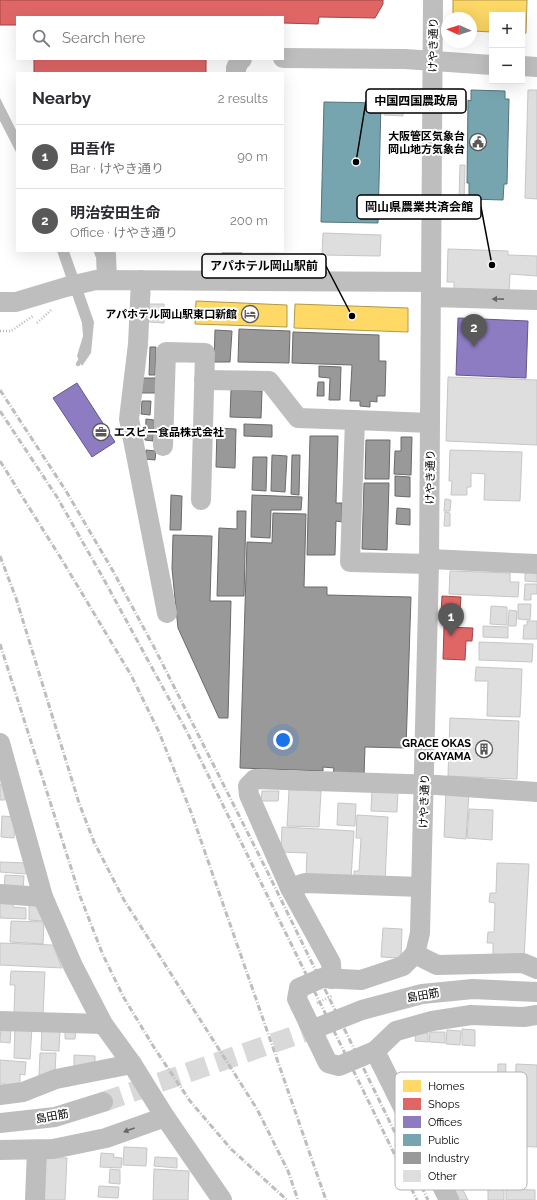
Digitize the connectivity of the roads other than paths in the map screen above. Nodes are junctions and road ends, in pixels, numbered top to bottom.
1 (433, 0) edge
2 (284, 58) edge
3 (240, 60) edge
4 (432, 62) junction
5 (489, 65) edge
6 (525, 66) edge
7 (537, 67) edge
8 (236, 72) edge
9 (104, 252) edge
10 (232, 252) edge
11 (107, 280) junction
12 (141, 280) junction
13 (231, 281) junction
14 (431, 290) junction
15 (537, 300) edge
16 (0, 302) edge
17 (204, 380) junction
18 (355, 420) junction
19 (430, 423) junction
20 (163, 446) dead end
21 (201, 500) dead end
22 (429, 562) junction
23 (537, 564) edge
24 (167, 613) dead end
25 (0, 743) edge
26 (5, 782) edge
27 (424, 784) junction
28 (537, 792) edge
29 (422, 887) junction
30 (290, 888) junction
31 (0, 894) edge
32 (44, 897) junction
33 (415, 954) junction
34 (537, 964) edge
35 (333, 987) junction
36 (537, 992) edge
37 (537, 1015) edge
38 (0, 1021) edge
39 (103, 1024) junction
40 (314, 1029) tunnel mouth
41 (375, 1050) junction
42 (132, 1064) junction
43 (395, 1091) edge
44 (0, 1095) edge
45 (103, 1102) tunnel mouth
46 (165, 1117) junction
47 (0, 1123) edge
48 (0, 1150) edge
49 (37, 1150) junction
50 (444, 1190) edge
51 (35, 1200) edge
52 (222, 1200) edge
53 (449, 1200) edge

1 - 4 street, けやき通り
2 - 4 street
3 - 8 street
4 - 5 street
4 - 14 street, けやき通り
6 - 7 street
9 - 11 street
10 - 13 street
11 - 12 street
11 - 16 street
12 - 13 street
12 - 24 street
13 - 14 street
15 -> 14 street
14 - 19 street, けやき通り
17 - 18 street
17 - 20 street
17 - 21 street
18 - 19 street
18 - 22 street
19 - 22 street, けやき通り
22 - 23 street
22 - 27 street, けやき通り
25 - 26 street
26 - 32 street
27 - 28 street
27 - 29 street, けやき通り
27 - 30 street
29 - 30 street
29 - 33 street, けやき通り
30 - 35 street
31 - 32 street
32 - 39 street
33 - 34 street
33 - 35 street
35 - 41 street
36 - 40 street, 島田筋
37 - 41 street
38 - 39 street
39 - 42 street
41 - 43 street
42 - 44 street
42 - 46 street
45 - 47 street, 島田筋
46 -> 49 street
46 - 52 street
48 - 49 street
49 - 51 street
50 - 53 street

